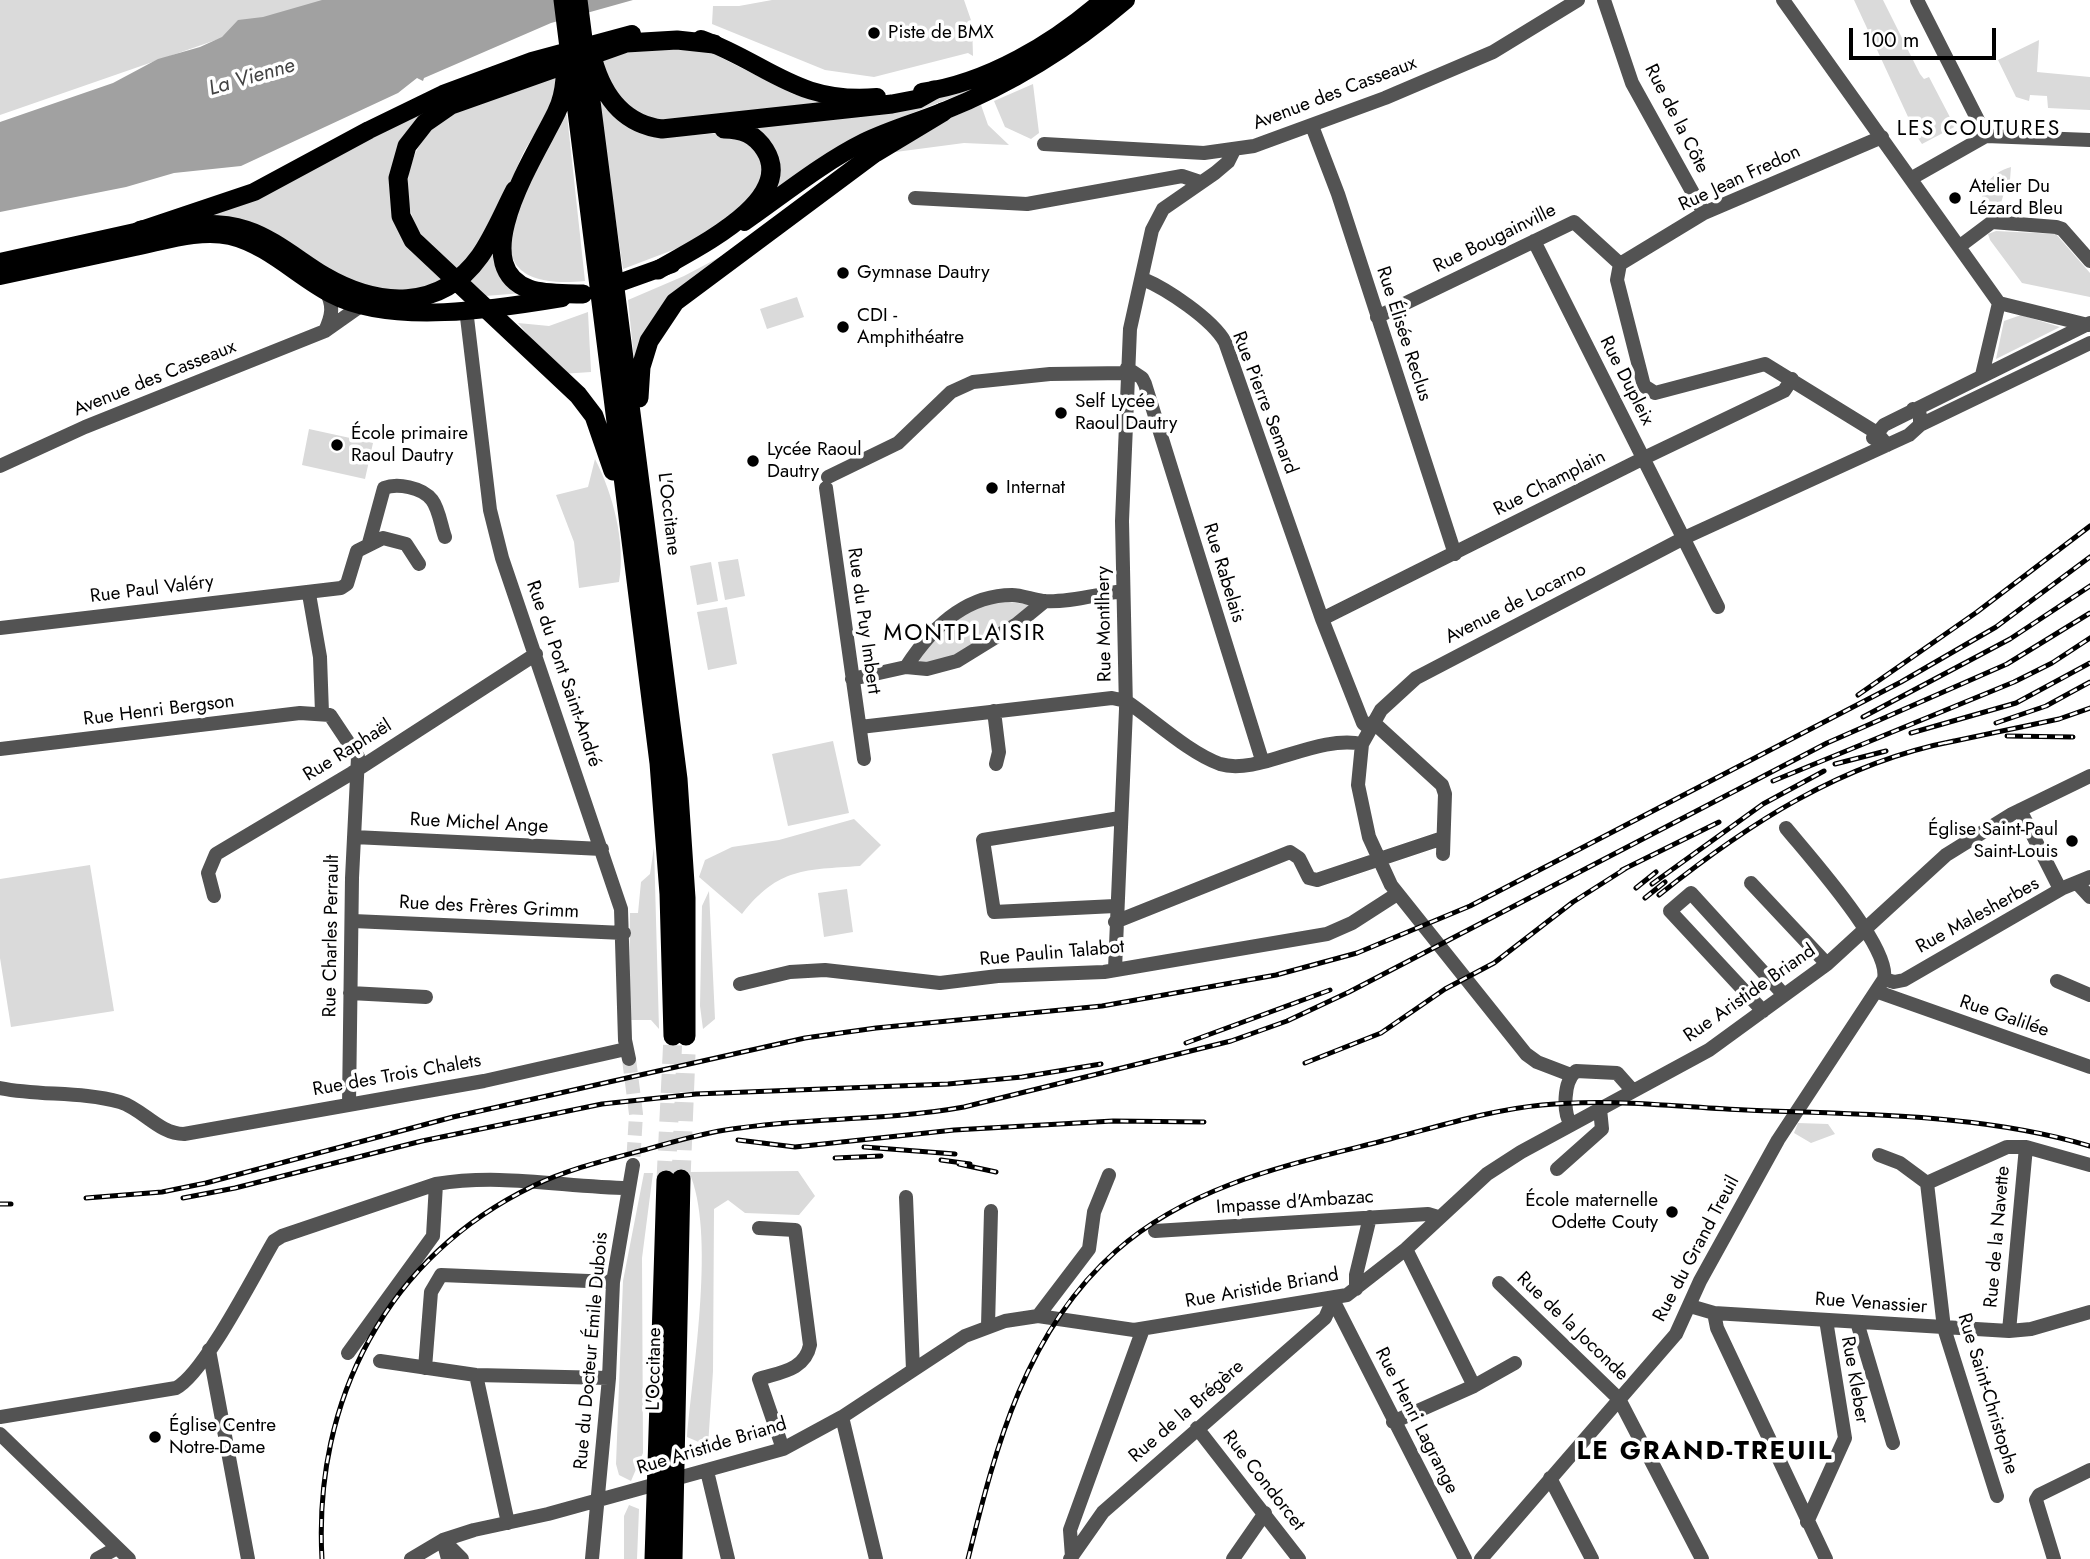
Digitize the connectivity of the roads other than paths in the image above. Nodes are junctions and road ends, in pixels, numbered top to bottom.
1 (1103, 0) edge
2 (1126, 0) edge
3 (1578, 0) edge
4 (1604, 0) edge
5 (1783, 0) edge
6 (1917, 0) edge
7 (571, 3) edge
8 (715, 44) junction
9 (580, 84) junction
10 (934, 90) junction
11 (943, 112) junction
12 (1312, 126) junction
13 (700, 127) junction
14 (1986, 136) junction
15 (1882, 137) junction
16 (2090, 140) edge
17 (1044, 144) dead end
18 (1234, 150) junction
19 (1912, 178) junction
20 (1200, 182) junction
21 (516, 190) junction
22 (915, 198) dead end
23 (1704, 213) junction
24 (141, 230) junction
25 (1534, 241) junction
26 (1960, 246) junction
27 (2090, 261) edge
28 (0, 262) edge
29 (1620, 264) junction
30 (658, 270) junction
31 (0, 276) edge
32 (1143, 279) junction
33 (326, 291) junction
34 (583, 294) junction
35 (1999, 303) junction
36 (610, 305) junction
37 (359, 307) junction
38 (466, 309) junction
39 (1377, 317) junction
40 (2089, 324) edge
41 (326, 331) junction
42 (2090, 344) edge
43 (1127, 370) junction
44 (1982, 375) junction
45 (1793, 379) junction
46 (1148, 397) junction
47 (1125, 399) junction
48 (1913, 410) junction
49 (1920, 425) junction
50 (1877, 433) junction
51 (1886, 445) junction
52 (1864, 453) junction
53 (1644, 458) junction
54 (0, 466) edge
55 (641, 486) junction
56 (445, 537) dead end
57 (1684, 538) junction
58 (369, 543) junction
59 (631, 544) junction
60 (1455, 554) junction
61 (419, 564) dead end
62 (1123, 591) junction
63 (309, 594) junction
64 (1045, 601) junction
65 (1718, 607) dead end
66 (1322, 620) junction
67 (0, 628) edge
68 (536, 654) junction
69 (906, 667) junction
70 (852, 679) junction
71 (1126, 701) junction
72 (995, 710) junction
73 (322, 713) junction
74 (1371, 725) junction
75 (860, 727) junction
76 (1362, 744) junction
77 (0, 748) edge
78 (864, 759) dead end
79 (1262, 760) junction
80 (996, 764) dead end
81 (356, 770) junction
82 (2090, 776) edge
83 (2020, 810) junction
84 (1120, 818) junction
85 (1786, 828) dead end
86 (354, 836) junction
87 (1443, 838) junction
88 (602, 849) junction
89 (1443, 854) dead end
90 (1377, 858) junction
91 (2084, 880) edge
92 (1752, 883) dead end
93 (2063, 888) junction
94 (214, 896) dead end
95 (2090, 897) edge
96 (1401, 898) junction
97 (1115, 906) junction
98 (353, 921) junction
99 (1115, 922) junction
100 (1865, 930) junction
101 (624, 933) junction
102 (1827, 964) junction
103 (1115, 969) junction
104 (2057, 981) dead end
105 (740, 984) dead end
106 (1885, 984) junction
107 (350, 993) junction
108 (1784, 995) junction
109 (2090, 995) edge
110 (426, 998) dead end
111 (1763, 1011) junction
112 (627, 1054) joint
113 (2090, 1067) edge
114 (1571, 1075) junction
115 (0, 1088) edge
116 (1633, 1091) junction
117 (349, 1104) junction
118 (1600, 1109) junction
119 (1571, 1125) junction
120 (2026, 1147) junction
121 (1879, 1156) dead end
122 (633, 1165) tunnel mouth
123 (2090, 1165) edge
124 (1557, 1169) dead end
125 (1110, 1175) dead end
126 (1927, 1183) junction
127 (436, 1184) junction
128 (629, 1188) junction
129 (906, 1197) dead end
130 (991, 1211) dead end
131 (1370, 1217) junction
132 (1438, 1217) junction
133 (759, 1228) dead end
134 (1155, 1231) dead end
135 (1406, 1249) junction
136 (613, 1282) junction
137 (1499, 1283) dead end
138 (1356, 1289) junction
139 (1334, 1300) junction
140 (1690, 1306) junction
141 (2090, 1312) edge
142 (1714, 1313) junction
143 (1038, 1316) junction
144 (1825, 1320) junction
145 (1857, 1322) junction
146 (988, 1326) junction
147 (1944, 1328) junction
148 (1143, 1329) junction
149 (2009, 1331) junction
150 (209, 1350) junction
151 (348, 1353) dead end
152 (380, 1361) dead end
153 (1515, 1363) dead end
154 (425, 1368) junction
155 (913, 1370) junction
156 (476, 1375) junction
157 (609, 1378) junction
158 (1474, 1386) junction
159 (1619, 1399) junction
160 (0, 1417) edge
161 (842, 1417) junction
162 (1393, 1422) junction
163 (1197, 1428) junction
164 (0, 1433) edge
165 (1893, 1443) dead end
166 (783, 1449) junction
167 (2090, 1470) edge
168 (706, 1471) junction
169 (1550, 1478) junction
170 (1997, 1496) dead end
171 (598, 1500) junction
172 (1082, 1500) junction
173 (1265, 1513) junction
174 (1807, 1522) junction
175 (508, 1523) junction
176 (1090, 1530) junction
177 (443, 1540) junction
178 (117, 1548) junction
179 (1071, 1558) edge
180 (97, 1559) edge
181 (129, 1559) edge
182 (248, 1559) edge
183 (411, 1559) edge
184 (448, 1559) edge
185 (462, 1559) edge
186 (592, 1559) edge
187 (654, 1559) edge
188 (673, 1559) edge
189 (728, 1559) edge
190 (876, 1559) edge
191 (1233, 1559) edge
192 (1298, 1559) edge
193 (1465, 1559) edge
194 (1481, 1559) edge
195 (1592, 1559) edge
196 (1702, 1559) edge
197 (1826, 1559) edge
198 (2054, 1559) edge

1 - 10 main road
2 - 11 main road
3 - 12 street, Avenue des Casseaux
4 - 23 street, Rue de la Côte
5 - 15 street
6 - 14 street
7 - 9 highway
7 - 9 highway
8 - 10 main road
8 - 24 main road
8 - 59 highway
9 - 13 highway
9 - 21 highway
9 - 36 highway, L'Occitane
10 - 13 highway
11 - 30 main road
11 - 55 highway
12 - 18 street, Avenue des Casseaux
12 - 39 street, Rue Élisée Reclus
13 - 30 highway
14 - 16 street
14 - 19 street
15 - 19 street
15 - 23 street, Rue Jean Fredon
17 - 18 street, Avenue des Casseaux
18 - 20 street
19 - 26 street
20 - 22 street
20 - 32 street
21 - 24 highway
21 - 34 highway
23 - 29 street, Rue Jean Fredon
24 - 28 main road
25 - 29 street, Rue Bougainville
25 - 39 street, Rue Bougainville
25 - 53 street, Rue Dupleix
26 - 27 street
26 - 35 street
29 - 45 street
30 - 34 main road
31 - 33 main road
32 - 43 street, Rue Montlhery
32 - 66 street, Rue Pierre Semard
33 - 37 main road
33 - 41 street
34 - 38 main road
35 - 40 street
35 - 44 street
36 - 55 highway, L'Occitane
36 - 59 highway, L'Occitane
37 - 38 main road
37 - 41 street, Avenue des Casseaux
38 - 68 street, Rue du Pont Saint-André
39 - 60 street, Rue Élisée Reclus
40 - 44 street
41 - 54 street, Avenue des Casseaux
42 - 49 street, Avenue de Locarno
43 - 46 street, Rue Rabelais
43 - 47 street, Rue Montlhery
43 - 70 street, Rue du Puy Imbert
44 - 48 street
45 - 50 street
45 - 53 street, Rue Champlain
46 - 47 street
46 - 79 street, Rue Rabelais
47 - 62 street, Rue Montlhery
48 - 49 street
48 - 50 street
49 - 51 street, Avenue de Locarno
50 - 51 street
50 - 52 street
51 - 52 street, Avenue de Locarno
52 - 57 street, Avenue de Locarno
53 - 57 street, Rue Dupleix
53 - 60 street, Rue Champlain
55 - 59 highway, L'Occitane
56 - 58 street
57 - 65 street, Rue Dupleix
57 - 74 street, Avenue de Locarno
58 - 61 street
58 - 63 street, Rue Paul Valéry
60 - 66 street, Rue Champlain
62 - 64 street
62 - 71 street, Rue Montlhery
63 - 67 street, Rue Paul Valéry
63 - 73 street
64 - 69 street
64 - 69 street
66 - 74 street, Rue Pierre Semard
68 - 81 street, Rue Raphaël
68 - 88 street, Rue du Pont Saint-André
69 - 70 street
70 - 75 street, Rue du Puy Imbert
71 - 72 street
71 - 79 street
71 - 84 street, Rue Montlhery
72 - 75 street
72 - 80 street
73 - 77 street, Rue Henri Bergson
73 - 81 street
74 - 76 street, Avenue de Locarno
74 - 87 street, Rue Pierre Semard
75 - 78 street, Rue du Puy Imbert
76 - 79 street
76 - 90 street, Avenue de Locarno
81 - 86 street, Rue Charles Perrault
81 - 94 street, Rue Raphaël
82 - 83 street, Rue Aristide Briand
83 - 93 street
83 - 100 street, Rue Aristide Briand
84 - 97 street, Rue Montlhery
84 - 97 street
85 - 100 street
86 - 88 street, Rue Michel Ange
86 - 98 street, Rue Charles Perrault
87 - 89 street, Rue Pierre Semard
87 - 90 street
88 - 101 street, Rue du Pont Saint-André
90 - 96 street, Avenue de Locarno
90 - 99 street
91 - 93 street, Rue Malesherbes
91 - 95 street
92 - 102 street
93 - 106 street, Rue Malesherbes
96 - 103 street, Rue Paulin Talabot
96 - 114 street, Avenue de Locarno
97 - 99 street, Rue Montlhery
98 - 101 street, Rue des Frères Grimm
98 - 107 street, Rue Charles Perrault
99 - 103 street, Rue Montlhery
100 - 102 street, Rue Aristide Briand
100 - 106 street
101 - 112 street, Rue du Pont Saint-André
102 - 108 street, Rue Aristide Briand
103 - 105 street, Rue Paulin Talabot
104 - 109 street
106 - 113 street, Rue Galilée
106 - 140 street, Rue du Grand Treuil
107 - 110 street
107 - 117 street, Rue Charles Perrault
108 - 111 street, Rue Aristide Briand
108 - 111 street
111 - 116 street, Rue Aristide Briand
112 - 117 street, Rue des Trois Chalets
114 - 116 street
114 - 119 street
115 - 117 street, Rue des Trois Chalets
116 - 118 street, Rue Aristide Briand
118 - 119 street, Rue Aristide Briand
118 - 124 street
119 - 132 street, Rue Aristide Briand
120 - 123 street
120 - 126 street
120 - 149 street, Rue de la Navette
121 - 126 street
122 - 128 street, Rue du Docteur Émile Dubois
125 - 143 street
126 - 147 street, Rue Saint-Christophe
127 - 128 street
127 - 150 street
127 - 151 street
128 - 136 street, Rue du Docteur Émile Dubois
129 - 155 street
130 - 146 street
131 - 132 street, Impasse d'Ambazac
131 - 134 street, Impasse d'Ambazac
131 - 138 street
132 - 135 street, Rue Aristide Briand
133 - 166 street
135 - 138 street, Rue Aristide Briand
135 - 158 street
136 - 154 street
136 - 157 street, Rue du Docteur Émile Dubois
137 - 159 street, Rue de la Joconde
138 - 139 street, Rue Aristide Briand
139 - 148 street, Rue Aristide Briand
139 - 162 street, Rue Henri Lagrange
139 - 163 street, Rue de la Brégère
140 - 142 street, Rue Venassier
140 - 159 street, Rue du Grand Treuil
141 - 149 street, Rue Venassier
142 - 144 street, Rue Venassier
142 - 174 street
143 - 146 street, Rue Aristide Briand
143 - 148 street, Rue Aristide Briand
144 - 145 street, Rue Venassier
144 - 174 street, Rue Kleber
145 - 147 street, Rue Venassier
145 - 165 street
146 - 155 street, Rue Aristide Briand
147 - 149 street, Rue Venassier
147 - 170 street, Rue Saint-Christophe
148 - 172 street
150 - 160 street
150 - 182 street
152 - 154 street
153 - 158 street
154 - 156 street
155 - 161 street, Rue Aristide Briand
156 - 157 street
156 - 175 street
157 - 171 street, Rue du Docteur Émile Dubois
158 - 162 street
159 - 169 street, Rue du Grand Treuil
159 - 196 street, Rue de la Joconde
161 - 166 street, Rue Aristide Briand
161 - 190 street
162 - 193 street, Rue Henri Lagrange
163 - 173 street, Rue Condorcet
163 - 176 street, Rue de la Brégère
164 - 178 street
166 - 168 street, Rue Aristide Briand
167 - 198 street
168 - 171 street, Rue Aristide Briand
168 - 189 street
169 - 194 street, Rue du Grand Treuil
169 - 195 street
171 - 175 street, Rue Aristide Briand
171 - 186 street, Rue du Docteur Émile Dubois
172 - 176 street
172 - 179 street
173 - 191 street
173 - 192 street, Rue Condorcet
174 - 197 street
175 - 177 street, Rue Aristide Briand
176 - 179 street, Rue de la Brégère
177 - 183 street, Rue Aristide Briand
177 - 184 street
177 - 185 street
178 - 180 street
178 - 181 street
187 - 188 highway, L'Occitane

